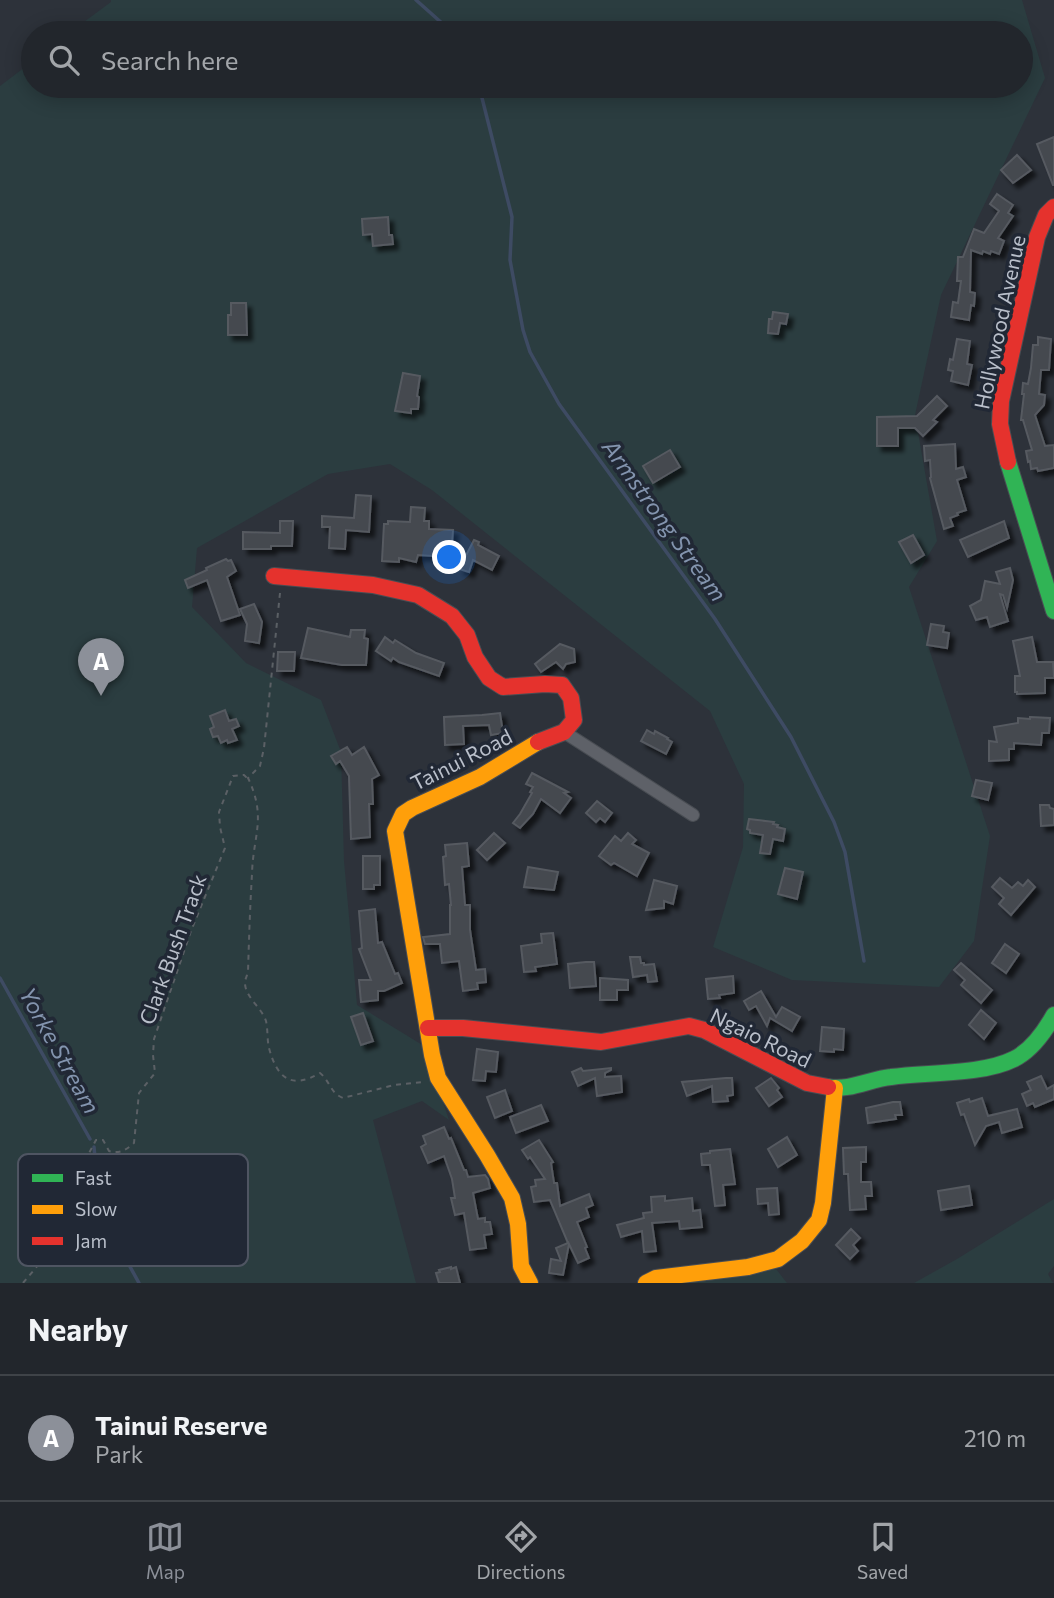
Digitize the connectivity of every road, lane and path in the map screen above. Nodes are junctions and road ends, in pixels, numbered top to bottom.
1 (1054, 207) edge
2 (1048, 567) edge
3 (274, 576) joint
4 (1054, 611) edge
5 (564, 732) junction
6 (248, 778) junction
7 (693, 815) dead end
8 (1054, 1015) edge
9 (428, 1028) junction
10 (439, 1078) junction
11 (835, 1088) junction
12 (89, 1154) edge
13 (37, 1266) edge
14 (23, 1283) edge
15 (530, 1283) edge
16 (646, 1283) edge

1 - 2 street, Hollywood Avenue
2 - 4 street, Hollywood Avenue
3 - 5 street
3 - 6 path, Clark Bush Track
5 - 7 street
5 - 9 street, Tainui Road
6 - 10 path
6 - 12 path, Clark Bush Track
8 - 11 street, Ngaio Road
9 - 10 street, Tainui Road
9 - 11 street, Ngaio Road
10 - 15 street, Tainui Road
11 - 16 street
13 - 14 path, Clark Bush Track

